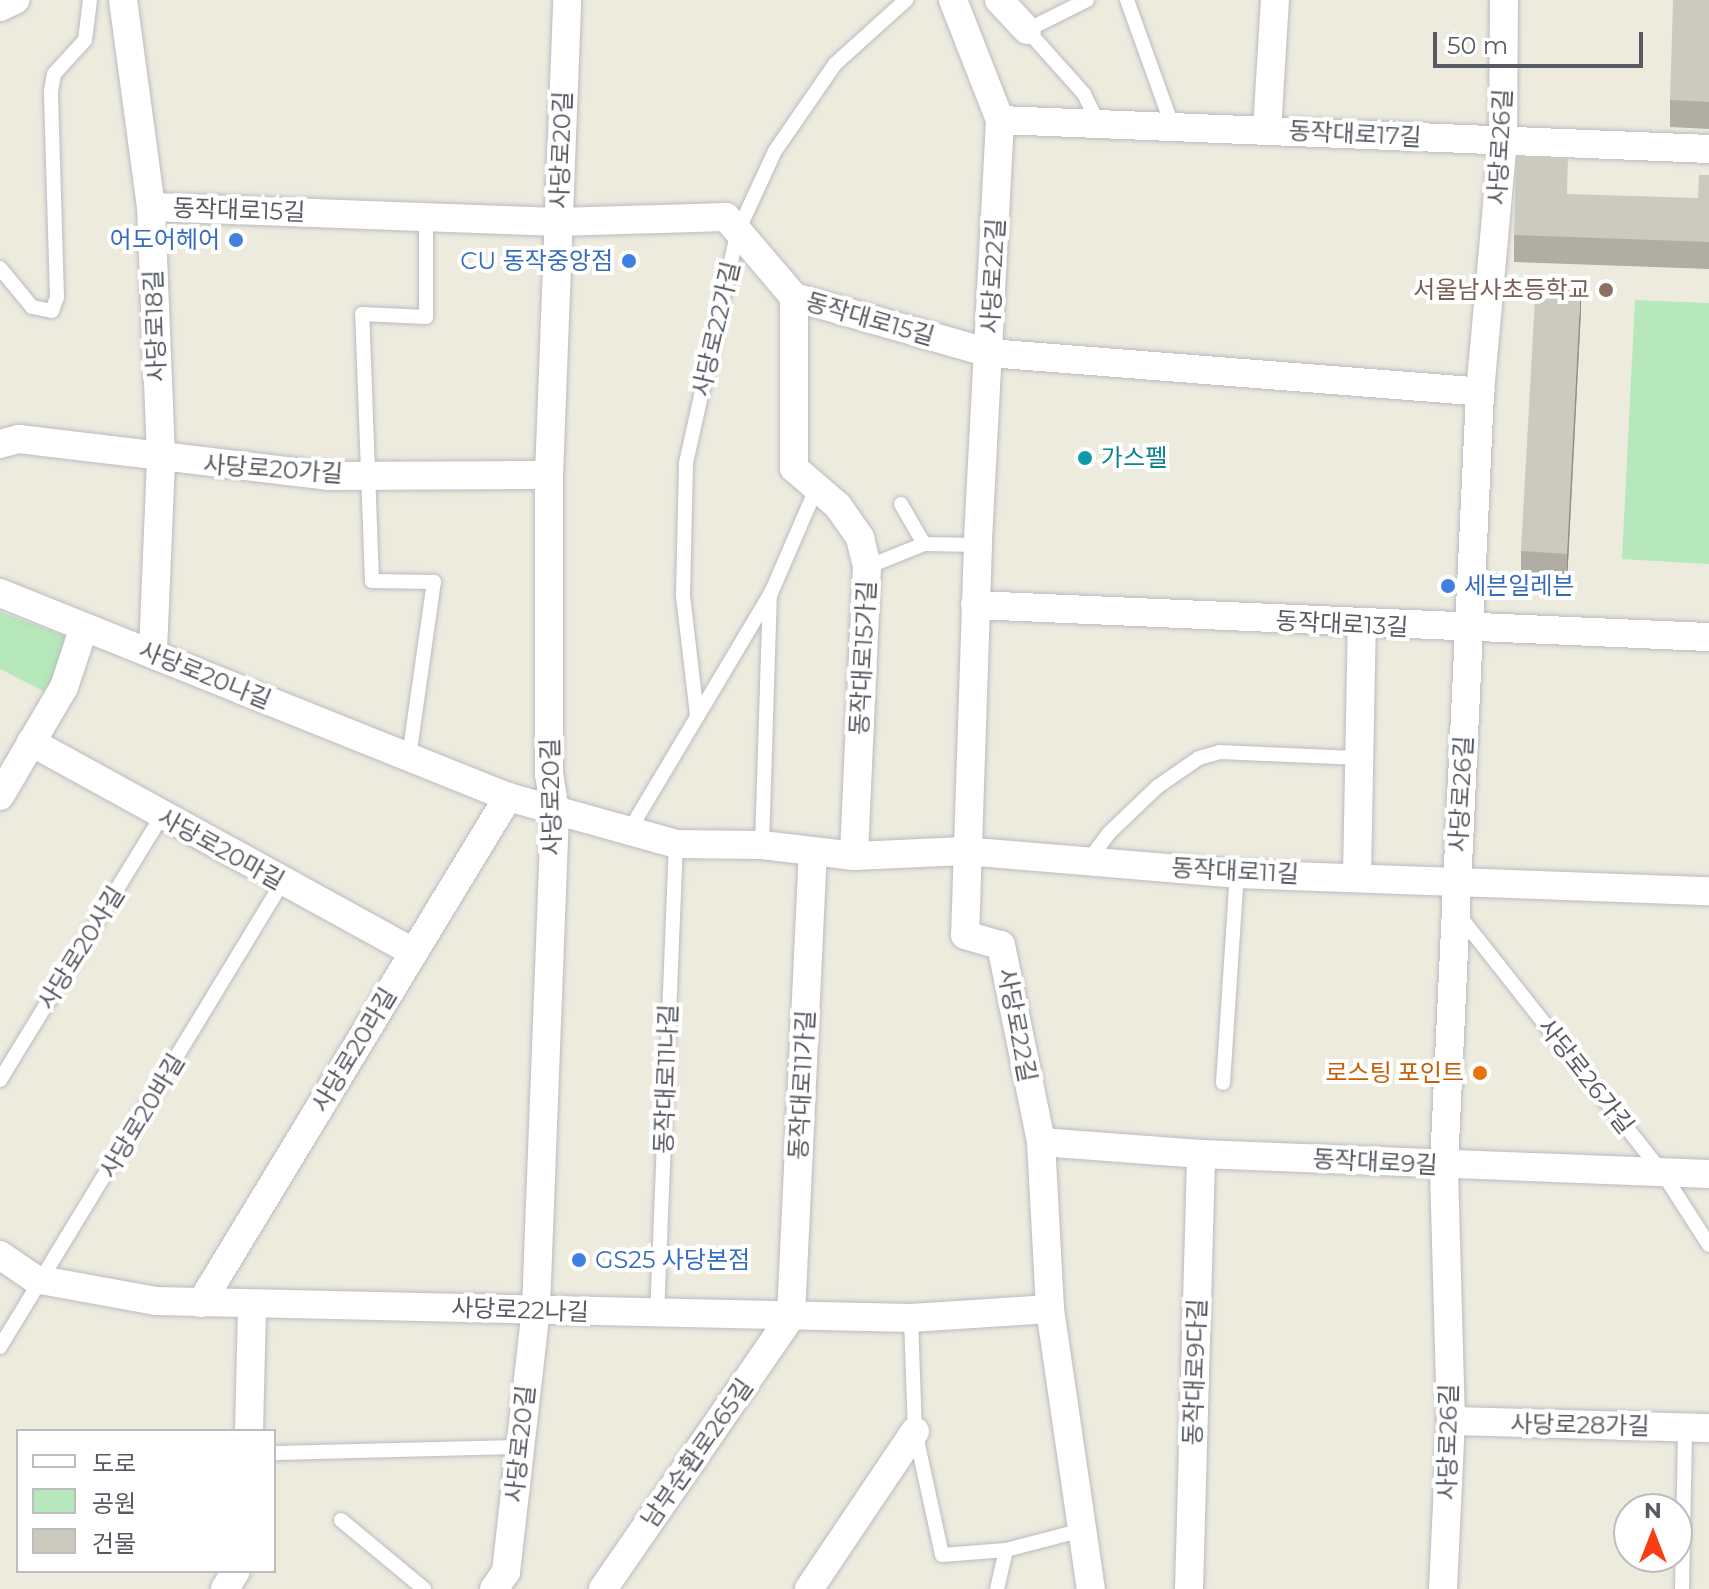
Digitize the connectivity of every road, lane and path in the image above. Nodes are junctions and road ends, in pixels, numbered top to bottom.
1 (15, 0) edge
2 (90, 0) edge
3 (123, 0) edge
4 (567, 0) edge
5 (906, 0) edge
6 (985, 0) edge
7 (999, 0) edge
8 (1087, 0) edge
9 (1127, 0) edge
10 (1275, 0) edge
11 (1504, 0) edge
12 (0, 7) edge
13 (956, 7) edge
14 (1027, 30) junction
15 (1000, 120) junction
16 (1098, 123) junction
17 (1173, 128) junction
18 (1267, 130) junction
19 (1503, 141) junction
20 (1709, 149) edge
21 (151, 207) junction
22 (426, 217) junction
23 (558, 222) junction
24 (738, 231) junction
25 (0, 268) edge
26 (794, 297) junction
27 (989, 353) junction
28 (1480, 392) junction
29 (0, 444) edge
30 (161, 460) junction
31 (367, 473) junction
32 (549, 475) junction
33 (816, 489) junction
34 (901, 504) dead end
35 (924, 544) junction
36 (978, 545) junction
37 (867, 567) junction
38 (2, 591) edge
39 (771, 593) junction
40 (975, 605) junction
41 (1362, 625) junction
42 (84, 627) junction
43 (1469, 630) junction
44 (1709, 637) edge
45 (153, 654) junction
46 (697, 715) junction
47 (31, 742) junction
48 (409, 757) junction
49 (1359, 758) junction
50 (0, 796) edge
51 (508, 797) junction
52 (555, 811) junction
53 (162, 816) junction
54 (629, 831) junction
55 (676, 844) junction
56 (762, 845) junction
57 (965, 851) junction
58 (813, 854) junction
59 (854, 856) junction
60 (1087, 861) junction
61 (1237, 874) junction
62 (1357, 875) junction
63 (282, 883) junction
64 (1709, 891) edge
65 (1456, 897) junction
66 (413, 952) junction
67 (0, 1080) edge
68 (1223, 1083) dead end
69 (1041, 1142) junction
70 (1201, 1154) junction
71 (1444, 1165) junction
72 (1709, 1174) edge
73 (1664, 1175) junction
74 (1709, 1245) edge
75 (0, 1255) edge
76 (42, 1281) junction
77 (201, 1303) junction
78 (252, 1304) junction
79 (536, 1308) junction
80 (1050, 1309) junction
81 (657, 1315) junction
82 (791, 1316) junction
83 (911, 1318) junction
84 (0, 1347) edge
85 (1451, 1421) junction
86 (1697, 1428) edge
87 (249, 1429) edge
88 (915, 1431) junction
89 (519, 1447) junction
90 (276, 1453) edge
91 (341, 1520) dead end
92 (1086, 1529) junction
93 (1006, 1550) junction
94 (424, 1589) edge
95 (494, 1589) edge
96 (603, 1589) edge
97 (809, 1589) edge
98 (997, 1589) edge
99 (1091, 1589) edge
100 (1189, 1589) edge
101 (1443, 1589) edge
102 (1682, 1589) edge

1 - 12 street
2 - 25 lane
3 - 21 street, 사당로18길
4 - 23 street, 사당로20길
5 - 24 lane, 사당로22가길
6 - 13 street, 사당로22길
7 - 14 street
8 - 14 lane
9 - 17 lane
10 - 18 street
11 - 19 street, 사당로26길
13 - 15 street, 사당로22길
14 - 16 lane
15 - 16 street, 동작대로17길
15 - 27 street, 사당로22길
16 - 17 street, 동작대로17길
17 - 18 street, 동작대로17길
18 - 19 street, 동작대로17길
19 - 20 street, 동작대로17길
19 - 28 street, 사당로26길
21 - 22 street, 동작대로15길
21 - 30 street, 사당로18길
22 - 23 street, 동작대로15길
22 - 31 lane
23 - 24 street, 동작대로15길
23 - 32 street, 사당로20길
24 - 26 street, 동작대로15길
24 - 46 lane, 사당로22가길
26 - 27 street, 동작대로15길
26 - 33 street, 동작대로15가길
27 - 28 street, 동작대로15길
27 - 36 street, 사당로22길
28 - 43 street, 사당로26길
29 - 30 street, 사당로20가길
30 - 31 street, 사당로20가길
30 - 45 street, 사당로18길
31 - 32 street, 사당로20가길
31 - 48 lane
32 - 52 street, 사당로20길
33 - 37 street, 동작대로15가길
33 - 39 lane
34 - 35 lane
35 - 36 lane
35 - 37 lane
36 - 40 street, 사당로22길
37 - 59 street, 동작대로15가길
38 - 42 street, 사당로20나길
39 - 46 lane
39 - 56 lane
40 - 41 street, 동작대로13길
40 - 57 street, 사당로22길
41 - 43 street, 동작대로13길
41 - 49 street
42 - 45 street, 사당로20나길
42 - 47 street
43 - 44 street, 동작대로13길
43 - 65 street, 사당로26길
45 - 48 street, 사당로20나길
46 - 54 lane
47 - 50 street
47 - 53 street, 사당로20마길
48 - 51 street, 사당로20나길
49 - 60 lane
49 - 62 street
51 - 52 street, 사당로20나길
51 - 66 street, 사당로20라길
52 - 54 street, 동작대로11길
52 - 79 street, 사당로20길
53 - 63 street, 사당로20마길
53 - 67 lane, 사당로20사길
54 - 55 street, 동작대로11길
55 - 56 street, 동작대로11길
55 - 81 lane, 동작대로11나길
56 - 58 street, 동작대로11길
57 - 59 street, 동작대로11길
57 - 60 street, 동작대로11길
57 - 69 street, 사당로22길
58 - 59 street, 동작대로11길
58 - 82 street, 동작대로11가길
60 - 61 street, 동작대로11길
61 - 62 street, 동작대로11길
61 - 68 lane
62 - 65 street, 동작대로11길
63 - 66 street, 사당로20마길
63 - 76 lane, 사당로20바길
64 - 65 street, 동작대로11길
65 - 71 street, 사당로26길
65 - 73 lane, 사당로26가길
66 - 77 street, 사당로20라길
69 - 70 street, 동작대로9길
69 - 80 street, 사당로22길
70 - 71 street, 동작대로9길
70 - 100 street, 동작대로9다길
71 - 73 street, 동작대로9길
71 - 85 street, 사당로26길
72 - 73 street, 동작대로9길
73 - 74 lane, 사당로26가길
75 - 76 street, 사당로22나길
76 - 77 street, 사당로22나길
76 - 84 lane, 사당로20바길
77 - 78 street, 사당로22나길
78 - 79 street, 사당로22나길
78 - 87 street
79 - 81 street, 사당로22나길
79 - 89 street, 사당로20길
80 - 83 street, 사당로22나길
80 - 92 street, 사당로22길
81 - 82 street, 사당로22나길
82 - 83 street, 사당로22나길
82 - 96 street, 남부순환로265길
83 - 88 lane
85 - 86 street, 사당로28가길
85 - 101 street, 사당로26길
86 - 102 lane
88 - 93 lane
88 - 97 street
89 - 90 lane
89 - 95 street, 사당로20길
91 - 94 lane
92 - 93 lane
92 - 99 street, 사당로22길
93 - 98 lane

